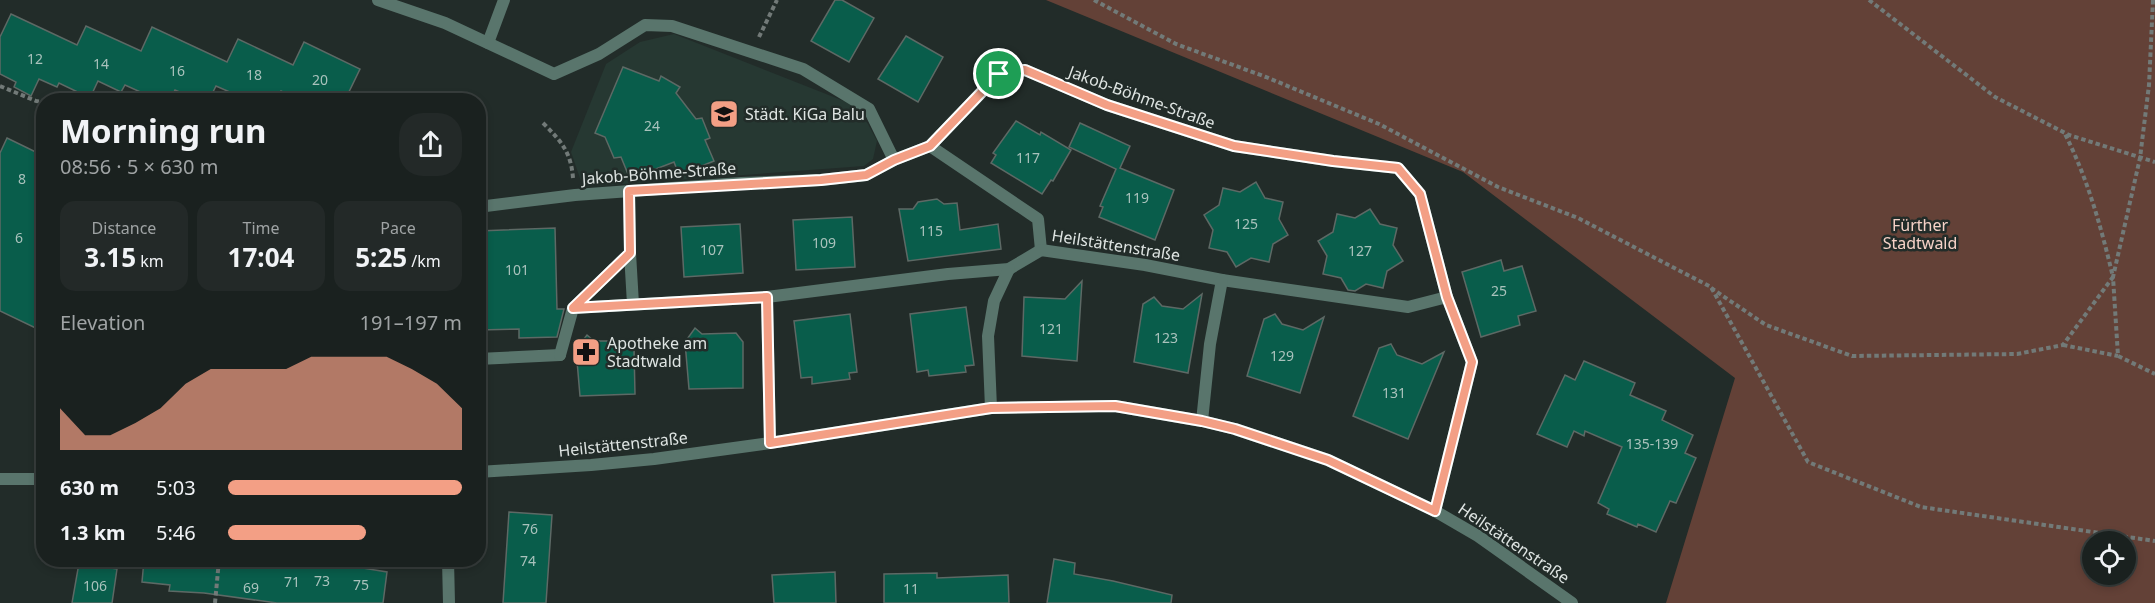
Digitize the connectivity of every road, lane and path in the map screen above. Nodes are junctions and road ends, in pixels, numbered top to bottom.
1 (378, 0) edge
2 (504, 0) edge
3 (777, 0) edge
4 (1094, 0) edge
5 (1869, 0) edge
6 (2152, 0) edge
7 (488, 43) junction
8 (753, 51) junction
9 (0, 86) edge
10 (36, 101) edge
11 (543, 123) dead end
12 (2064, 132) junction
13 (930, 146) junction
14 (2140, 158) junction
15 (894, 160) junction
16 (2155, 162) edge
17 (572, 171) dead end
18 (629, 191) junction
19 (486, 206) edge
20 (1041, 250) junction
21 (630, 253) junction
22 (1009, 269) junction
23 (2113, 277) junction
24 (1222, 280) junction
25 (1711, 287) junction
26 (767, 297) junction
27 (1447, 297) junction
28 (633, 304) junction
29 (573, 308) junction
30 (2063, 345) junction
31 (2118, 356) junction
32 (486, 359) edge
33 (2155, 374) edge
34 (991, 408) junction
35 (1202, 421) junction
36 (770, 443) junction
37 (486, 472) edge
38 (0, 479) edge
39 (36, 479) edge
40 (1435, 511) junction
41 (2155, 541) edge
42 (218, 567) edge
43 (448, 567) edge
44 (215, 603) edge
45 (448, 603) edge
46 (1572, 603) edge

1 - 7 street
2 - 7 street
3 - 8 path
4 - 25 path
5 - 12 path
6 - 14 path
7 - 8 street
8 - 15 street
9 - 10 path
11 - 17 path
12 - 14 path
12 - 23 path
13 - 15 street, Jakob-Böhme-Straße
13 - 20 street, Heilstättenstraße
13 - 27 street, Jakob-Böhme-Straße
14 - 16 path
14 - 23 path
15 - 18 street, Jakob-Böhme-Straße
18 - 19 street, Jakob-Böhme-Straße
18 - 21 street
20 - 22 street, Heilstättenstraße
20 - 24 street, Heilstättenstraße
21 - 28 street
21 - 29 street
22 - 26 street, Heilstättenstraße
22 - 34 street
23 - 30 path
23 - 31 path
24 - 27 street, Heilstättenstraße
24 - 35 street
25 - 30 path
25 - 41 path
26 - 28 street, Heilstättenstraße
26 - 36 street
27 - 40 street, Jakob-Böhme-Straße
28 - 29 street, Heilstättenstraße
29 - 32 street
30 - 31 path
31 - 33 path
34 - 35 street, Heilstättenstraße
34 - 36 street, Heilstättenstraße
35 - 40 street, Heilstättenstraße
36 - 37 street, Heilstättenstraße
38 - 39 street
40 - 46 street, Heilstättenstraße
42 - 44 path
43 - 45 street

